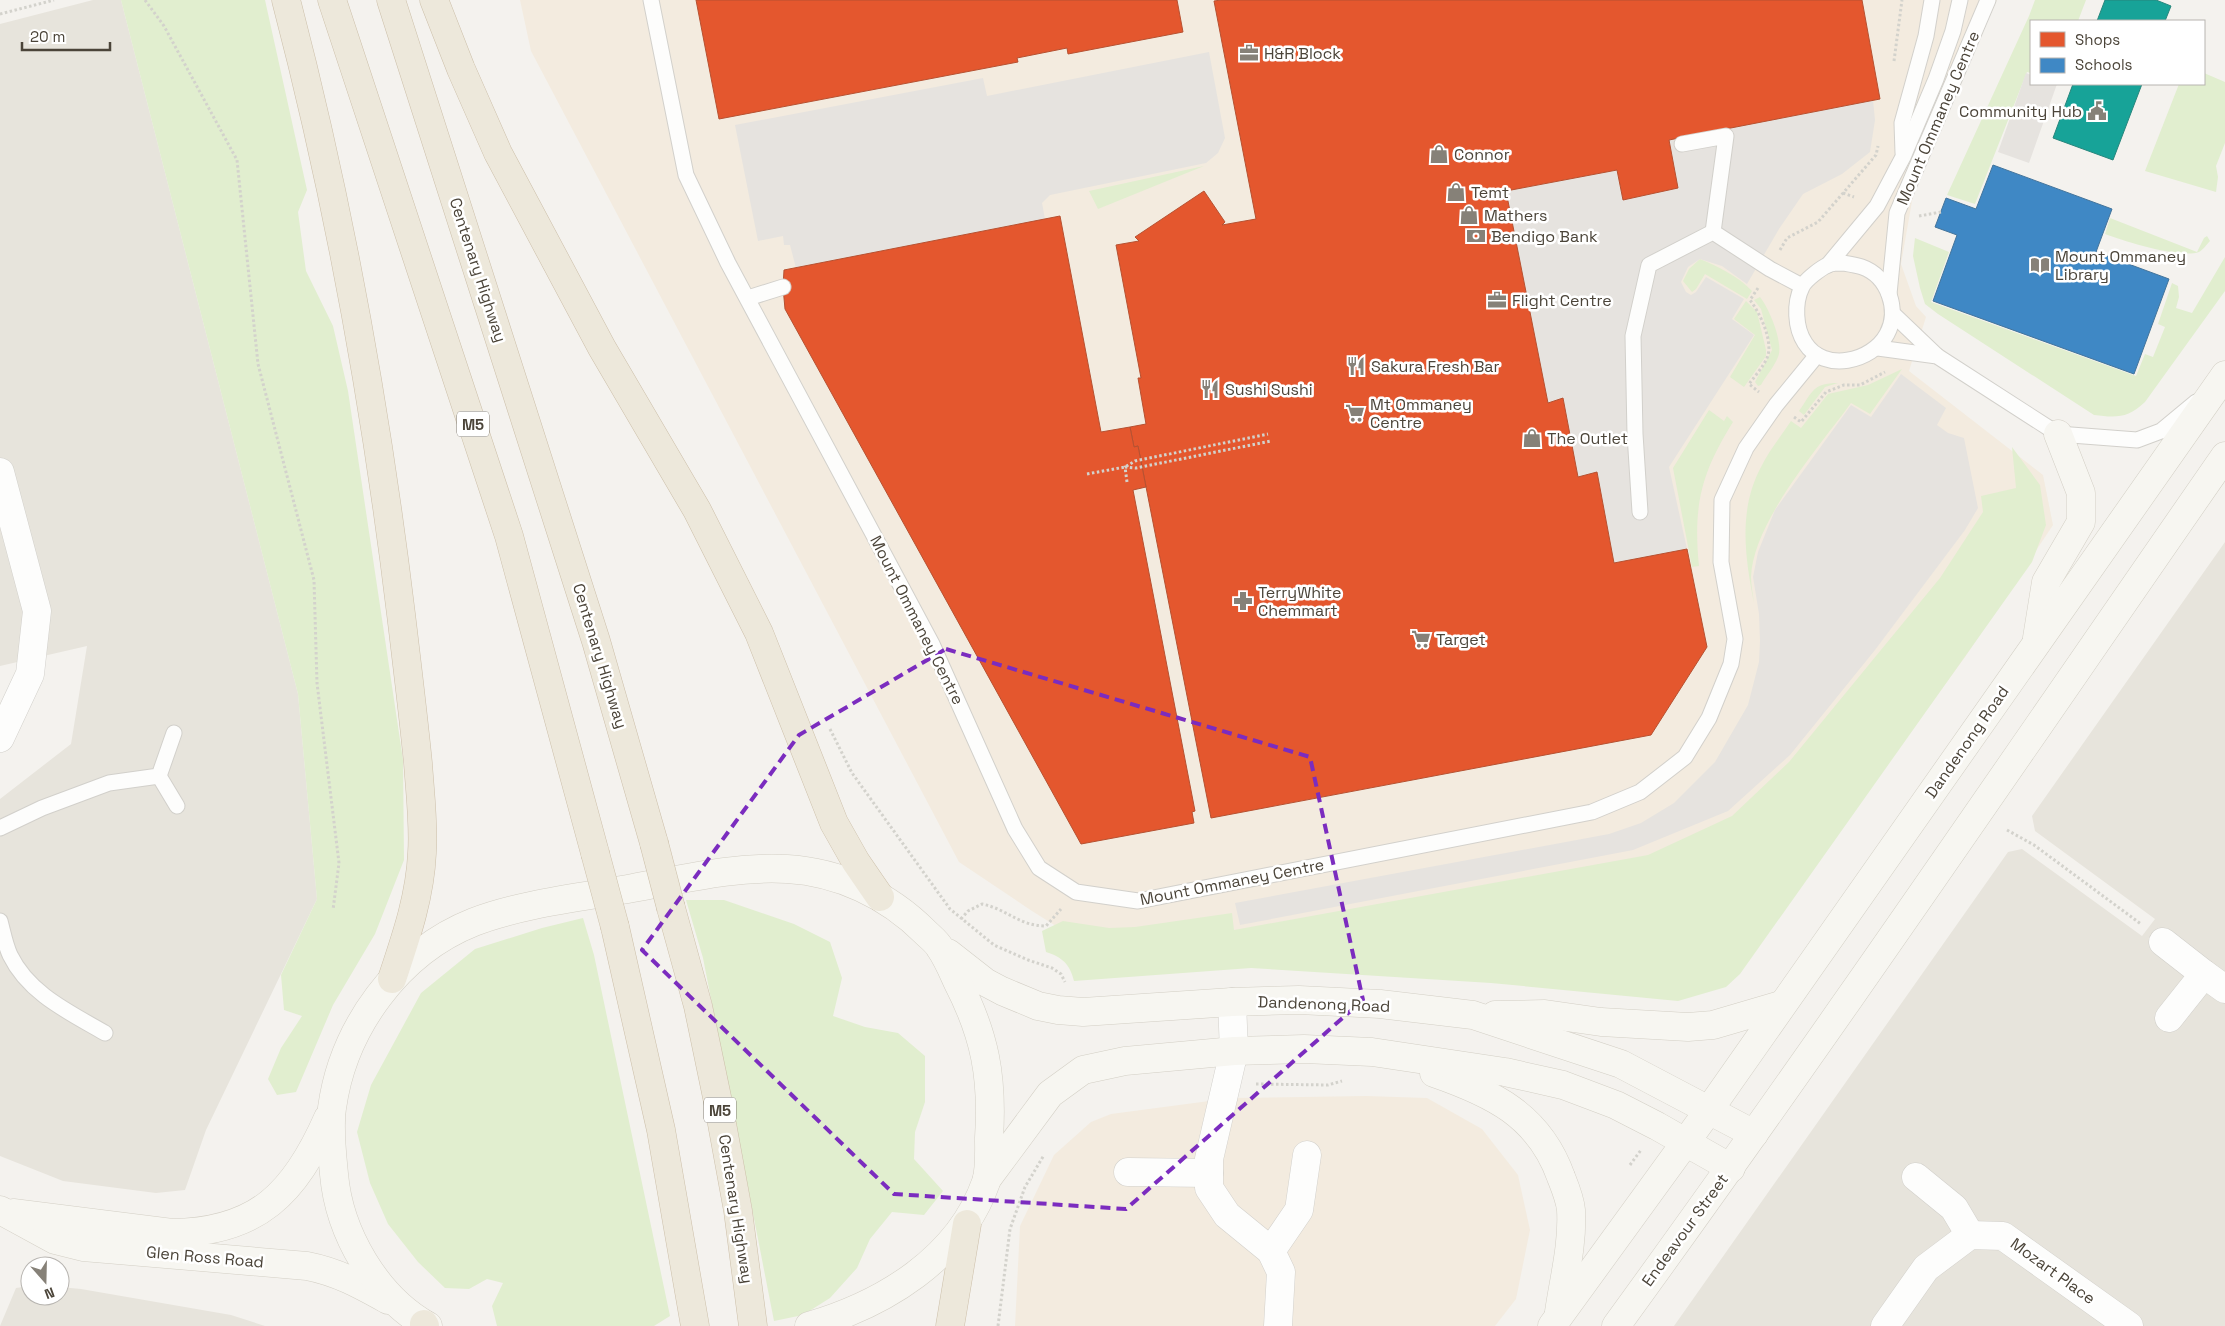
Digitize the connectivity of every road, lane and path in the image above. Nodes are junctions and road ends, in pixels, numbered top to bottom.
1 (54, 0) edge
2 (145, 0) edge
3 (286, 0) edge
4 (332, 0) edge
5 (391, 0) edge
6 (434, 0) edge
7 (651, 0) edge
8 (1902, 0) edge
9 (1932, 0) edge
10 (1960, 0) edge
11 (1987, 1) edge
12 (0, 14) edge
13 (1892, 69) dead end
14 (1880, 137) dead end
15 (1682, 144) dead end
16 (1904, 157) junction
17 (1712, 232) junction
18 (1828, 265) junction
19 (1770, 269) junction
20 (1802, 286) junction
21 (783, 287) dead end
22 (1889, 294) junction
23 (748, 298) junction
24 (1893, 314) junction
25 (1878, 348) junction
26 (1817, 355) junction
27 (1938, 356) junction
28 (1889, 370) dead end
29 (2224, 377) edge
30 (1776, 405) junction
31 (1268, 434) dead end
32 (2058, 434) junction
33 (1271, 441) dead end
34 (2225, 456) edge
35 (1125, 467) junction
36 (0, 472) edge
37 (1087, 474) dead end
38 (1128, 482) dead end
39 (1640, 512) dead end
40 (2036, 644) junction
41 (174, 733) dead end
42 (0, 738) edge
43 (159, 776) junction
44 (177, 806) dead end
45 (0, 828) edge
46 (893, 828) dead end
47 (2007, 830) dead end
48 (1076, 892) junction
49 (880, 897) junction
50 (334, 910) dead end
51 (961, 920) junction
52 (0, 921) edge
53 (2163, 942) joint
54 (939, 946) junction
55 (392, 979) junction
56 (2215, 982) edge
57 (1232, 1002) junction
58 (1782, 1005) junction
59 (1072, 1011) junction
60 (1473, 1015) junction
61 (2169, 1018) dead end
62 (104, 1033) dead end
63 (1234, 1051) junction
64 (1378, 1053) junction
65 (1349, 1080) dead end
66 (1226, 1084) junction
67 (332, 1109) junction
68 (1709, 1110) junction
69 (1754, 1134) junction
70 (1682, 1147) junction
71 (1046, 1150) dead end
72 (1640, 1151) dead end
73 (1307, 1155) dead end
74 (1630, 1166) dead end
75 (1731, 1168) junction
76 (1128, 1172) dead end
77 (1209, 1173) junction
78 (1916, 1177) dead end
79 (987, 1179) junction
80 (3, 1211) edge
81 (966, 1224) junction
82 (1970, 1235) junction
83 (1271, 1251) junction
84 (420, 1321) edge
85 (753, 1321) edge
86 (1555, 1322) edge
87 (695, 1326) edge
88 (809, 1326) edge
89 (950, 1326) edge
90 (998, 1326) edge
91 (1278, 1326) edge
92 (1616, 1326) edge
93 (1885, 1326) edge
94 (2129, 1326) edge

1 - 12 path
2 - 50 path
3 - 55 highway
4 - 87 highway, M5, bridge
5 - 85 highway, Centenary Highway / M5, bridge
6 - 49 highway
7 - 23 lane, Mount Ommaney Centre
8 - 13 path
9 - 16 lane
10 - 16 lane, Mount Ommaney Centre
11 - 22 lane, Mount Ommaney Centre
14 - 19 path
15 - 17 lane
16 - 18 lane, Mount Ommaney Centre
17 - 19 lane
17 - 39 lane
18 - 20 lane
18 - 22 lane
19 - 20 lane
19 - 30 path
20 - 26 lane
21 - 23 lane
22 - 24 lane
23 - 48 lane, Mount Ommaney Centre
24 - 25 lane
24 - 27 lane
25 - 26 lane
25 - 27 lane
26 - 30 lane, Mount Ommaney Centre
27 - 32 lane
28 - 30 path
29 - 32 lane
29 - 40 main road, Dandenong Road
30 - 48 lane, Mount Ommaney Centre
31 - 35 path
32 - 40 main road
33 - 35 path
34 - 69 main road
35 - 37 path
35 - 38 path
36 - 42 street
40 - 58 main road, Dandenong Road
41 - 43 lane
43 - 44 lane
43 - 45 lane
46 - 51 path
47 - 53 path
48 - 51 path
49 - 54 main road, Dandenong Road
49 - 55 main road, Dandenong Road
51 - 59 path
52 - 62 lane
53 - 56 street
54 - 59 main road, Dandenong Road
54 - 79 main road
55 - 67 main road, Dandenong Road
56 - 61 street
57 - 59 main road, Dandenong Road
57 - 60 main road, Dandenong Road
57 - 63 street
58 - 60 main road
58 - 68 main road, Dandenong Road
60 - 68 main road, Dandenong Road
63 - 64 main road
63 - 66 street
63 - 79 main road
64 - 70 main road
64 - 86 main road
65 - 66 path
66 - 77 street
67 - 80 main road, Glen Ross Road
67 - 84 main road
68 - 69 main road, Dandenong Road
68 - 70 main road, Dandenong Road
69 - 75 main road, Endeavour Street
70 - 75 main road
70 - 86 main road
71 - 90 path
72 - 74 path
73 - 83 street
75 - 92 main road, Endeavour Street
76 - 77 street
77 - 83 street
78 - 82 street
79 - 81 main road
80 - 84 main road, Glen Ross Road
81 - 88 main road
81 - 89 highway
82 - 93 street
82 - 94 street, Mozart Place
83 - 91 street

